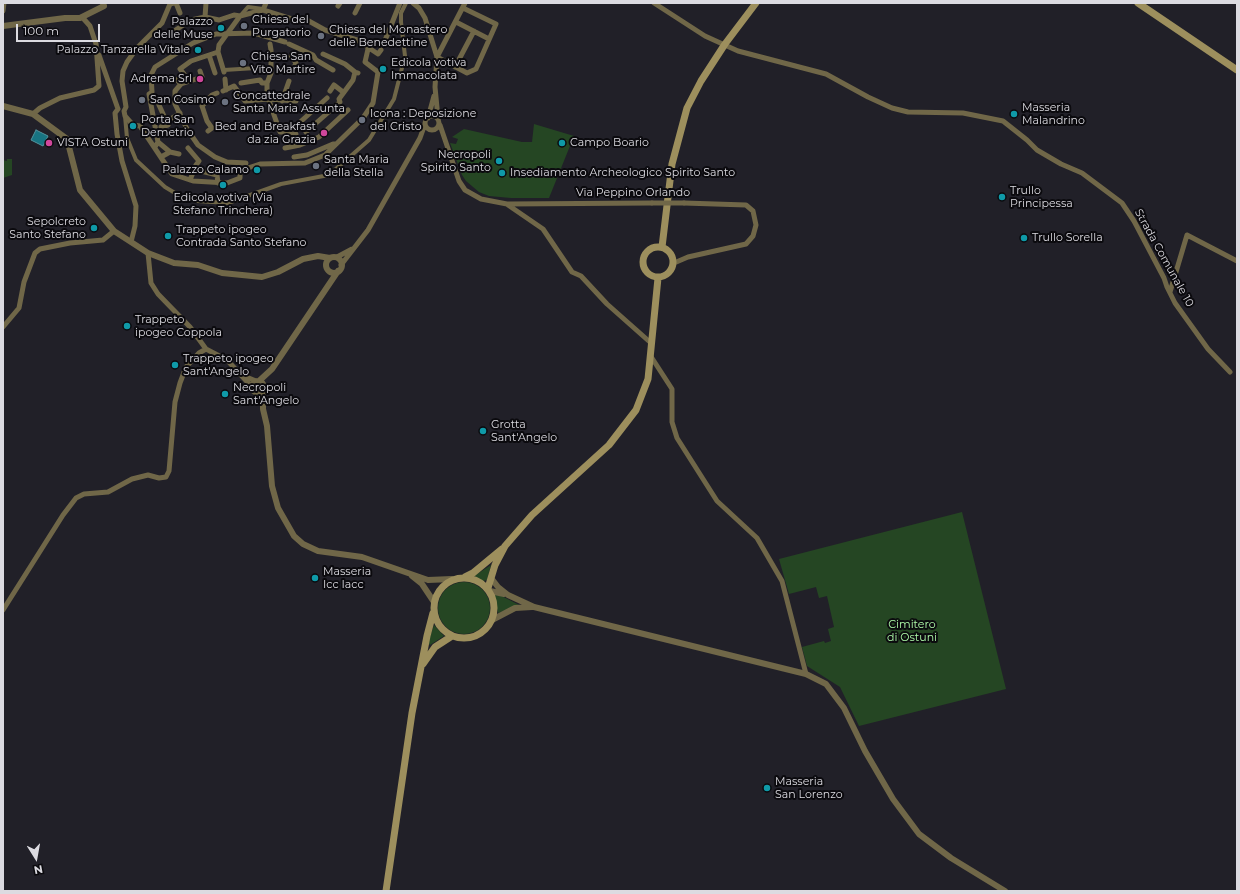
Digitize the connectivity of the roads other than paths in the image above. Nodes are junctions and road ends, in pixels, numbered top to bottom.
1 (4, 3) edge
2 (175, 3) edge
3 (206, 3) edge
4 (266, 3) edge
5 (360, 3) edge
6 (400, 3) edge
7 (406, 3) edge
8 (413, 3) edge
9 (654, 3) edge
10 (756, 3) edge
11 (1138, 3) edge
12 (105, 4) edge
13 (464, 5) edge
14 (420, 6) edge
15 (263, 10) junction
16 (3, 11) edge
17 (180, 13) dead end
18 (355, 13) dead end
19 (240, 16) junction
20 (205, 17) junction
21 (82, 18) junction
22 (456, 22) junction
23 (3, 26) edge
24 (474, 31) junction
25 (172, 33) dead end
26 (227, 34) junction
27 (490, 39) junction
28 (384, 43) dead end
29 (96, 44) junction
30 (270, 44) dead end
31 (725, 44) junction
32 (368, 49) junction
33 (218, 52) junction
34 (379, 52) dead end
35 (323, 54) dead end
36 (209, 55) junction
37 (291, 56) dead end
38 (437, 57) junction
39 (295, 65) dead end
40 (455, 67) junction
41 (270, 69) junction
42 (333, 70) dead end
43 (1237, 70) edge
44 (224, 71) joint
45 (215, 73) dead end
46 (201, 74) dead end
47 (225, 79) dead end
48 (289, 81) dead end
49 (240, 83) dead end
50 (267, 83) junction
51 (181, 84) junction
52 (435, 87) junction
53 (330, 90) dead end
54 (343, 92) junction
55 (217, 93) dead end
56 (327, 98) dead end
57 (268, 99) junction
58 (282, 101) junction
59 (296, 101) dead end
60 (159, 105) dead end
61 (3, 106) edge
62 (118, 108) junction
63 (348, 110) dead end
64 (180, 113) junction
65 (33, 114) junction
66 (124, 114) junction
67 (169, 118) junction
68 (428, 118) junction
69 (438, 118) junction
70 (425, 124) junction
71 (161, 126) dead end
72 (435, 128) junction
73 (208, 130) dead end
74 (306, 132) dead end
75 (420, 138) junction
76 (158, 142) junction
77 (195, 142) junction
78 (336, 144) junction
79 (155, 147) junction
80 (285, 148) dead end
81 (170, 152) junction
82 (179, 154) dead end
83 (161, 157) junction
84 (294, 157) dead end
85 (246, 163) dead end
86 (196, 165) dead end
87 (194, 170) dead end
88 (201, 171) dead end
89 (190, 180) junction
90 (218, 183) junction
91 (507, 204) junction
92 (114, 231) junction
93 (131, 242) junction
94 (356, 246) junction
95 (662, 247) junction
96 (148, 253) junction
97 (314, 257) junction
98 (333, 258) junction
99 (1237, 260) edge
100 (674, 264) junction
101 (328, 268) junction
102 (340, 268) junction
103 (658, 278) junction
104 (329, 285) junction
105 (1170, 292) junction
106 (3, 327) edge
107 (651, 343) junction
108 (206, 349) junction
109 (650, 355) junction
110 (1230, 372) dead end
111 (243, 376) junction
112 (261, 384) junction
113 (253, 389) junction
114 (263, 409) junction
115 (506, 546) junction
116 (405, 572) junction
117 (465, 577) junction
118 (491, 578) junction
119 (452, 579) junction
120 (489, 590) junction
121 (508, 595) junction
122 (434, 602) junction
123 (534, 607) junction
124 (3, 610) edge
125 (434, 613) junction
126 (492, 620) junction
127 (452, 636) junction
128 (420, 668) junction
129 (806, 674) junction
130 (386, 891) edge
131 (1005, 891) edge

1 - 16 street
2 - 17 street
2 - 66 street
3 - 20 street
4 - 15 street
5 - 18 street
6 - 28 street
7 - 66 street
8 - 14 street
9 - 31 street, Strada Comunale 10
10 - 31 main road
11 - 43 main road
12 - 21 street
13 - 22 street
13 - 27 street
14 - 38 street
15 - 19 street
15 - 32 street
19 - 20 street
19 - 26 street
20 - 25 street
21 - 23 street
21 - 29 street
22 - 24 street
22 - 38 street
24 - 27 street
24 - 40 street
26 - 33 street
26 - 42 street
26 - 76 street
27 - 40 street
29 - 62 street
29 - 65 street
30 - 41 street
31 - 95 main road
31 - 105 street, Strada Comunale 10
32 - 34 street
32 - 78 street
33 - 36 street
33 - 44 street
35 - 54 street
36 - 45 street
36 - 51 street
37 - 39 street
38 - 40 street
38 - 52 street
41 - 44 street
41 - 50 street
46 - 51 street
47 - 57 street
48 - 58 street
49 - 50 street
50 - 57 street
51 - 64 street
52 - 68 street
52 - 69 street
53 - 54 street
54 - 74 street
55 - 73 street
56 - 57 street
57 - 58 street
58 - 59 street
60 - 67 street
61 - 65 street
62 - 66 street
62 - 93 street
63 - 80 street
64 - 67 street
64 - 77 street
65 - 92 street
66 - 79 street
67 - 71 street
68 - 69 street
68 - 70 street
69 - 72 street, Via Peppino Orlando
70 - 72 street
70 - 75 street
72 - 75 street
72 - 91 street, Via Peppino Orlando
75 - 94 street
76 - 79 street
76 - 81 street
77 - 85 street
77 - 86 street
78 - 84 street
78 - 90 street
79 - 83 street
81 - 82 street
81 - 83 street
83 - 89 street
87 - 89 street
88 - 90 street
89 - 90 street
91 - 100 street, Via Peppino Orlando, bridge
91 - 107 street
92 - 93 street
92 - 106 street
93 - 96 street
94 - 98 street
94 - 102 street
95 - 100 main road
95 - 103 main road
96 - 97 street
96 - 108 street
97 - 98 street
97 - 101 street
98 - 101 street
98 - 102 street
99 - 105 street
100 - 103 main road
101 - 102 street
101 - 104 street
102 - 104 street
103 - 107 main road
104 - 112 street
105 - 110 street, Strada Comunale 10
107 - 109 main road
108 - 111 street
108 - 124 street
109 - 115 main road
109 - 129 street
111 - 112 street
111 - 113 street
112 - 113 street
112 - 113 street
112 - 114 street
113 - 114 street
114 - 116 street
115 - 117 main road
115 - 118 main road
116 - 119 street
116 - 122 street
117 - 119 main road
117 - 120 main road
118 - 120 main road
118 - 121 street
119 - 122 main road
120 - 121 street
120 - 126 main road
121 - 123 street
122 - 125 main road
123 - 126 street
123 - 129 street
125 - 127 main road
125 - 128 main road
126 - 127 main road
127 - 128 main road
128 - 130 main road
129 - 131 street

